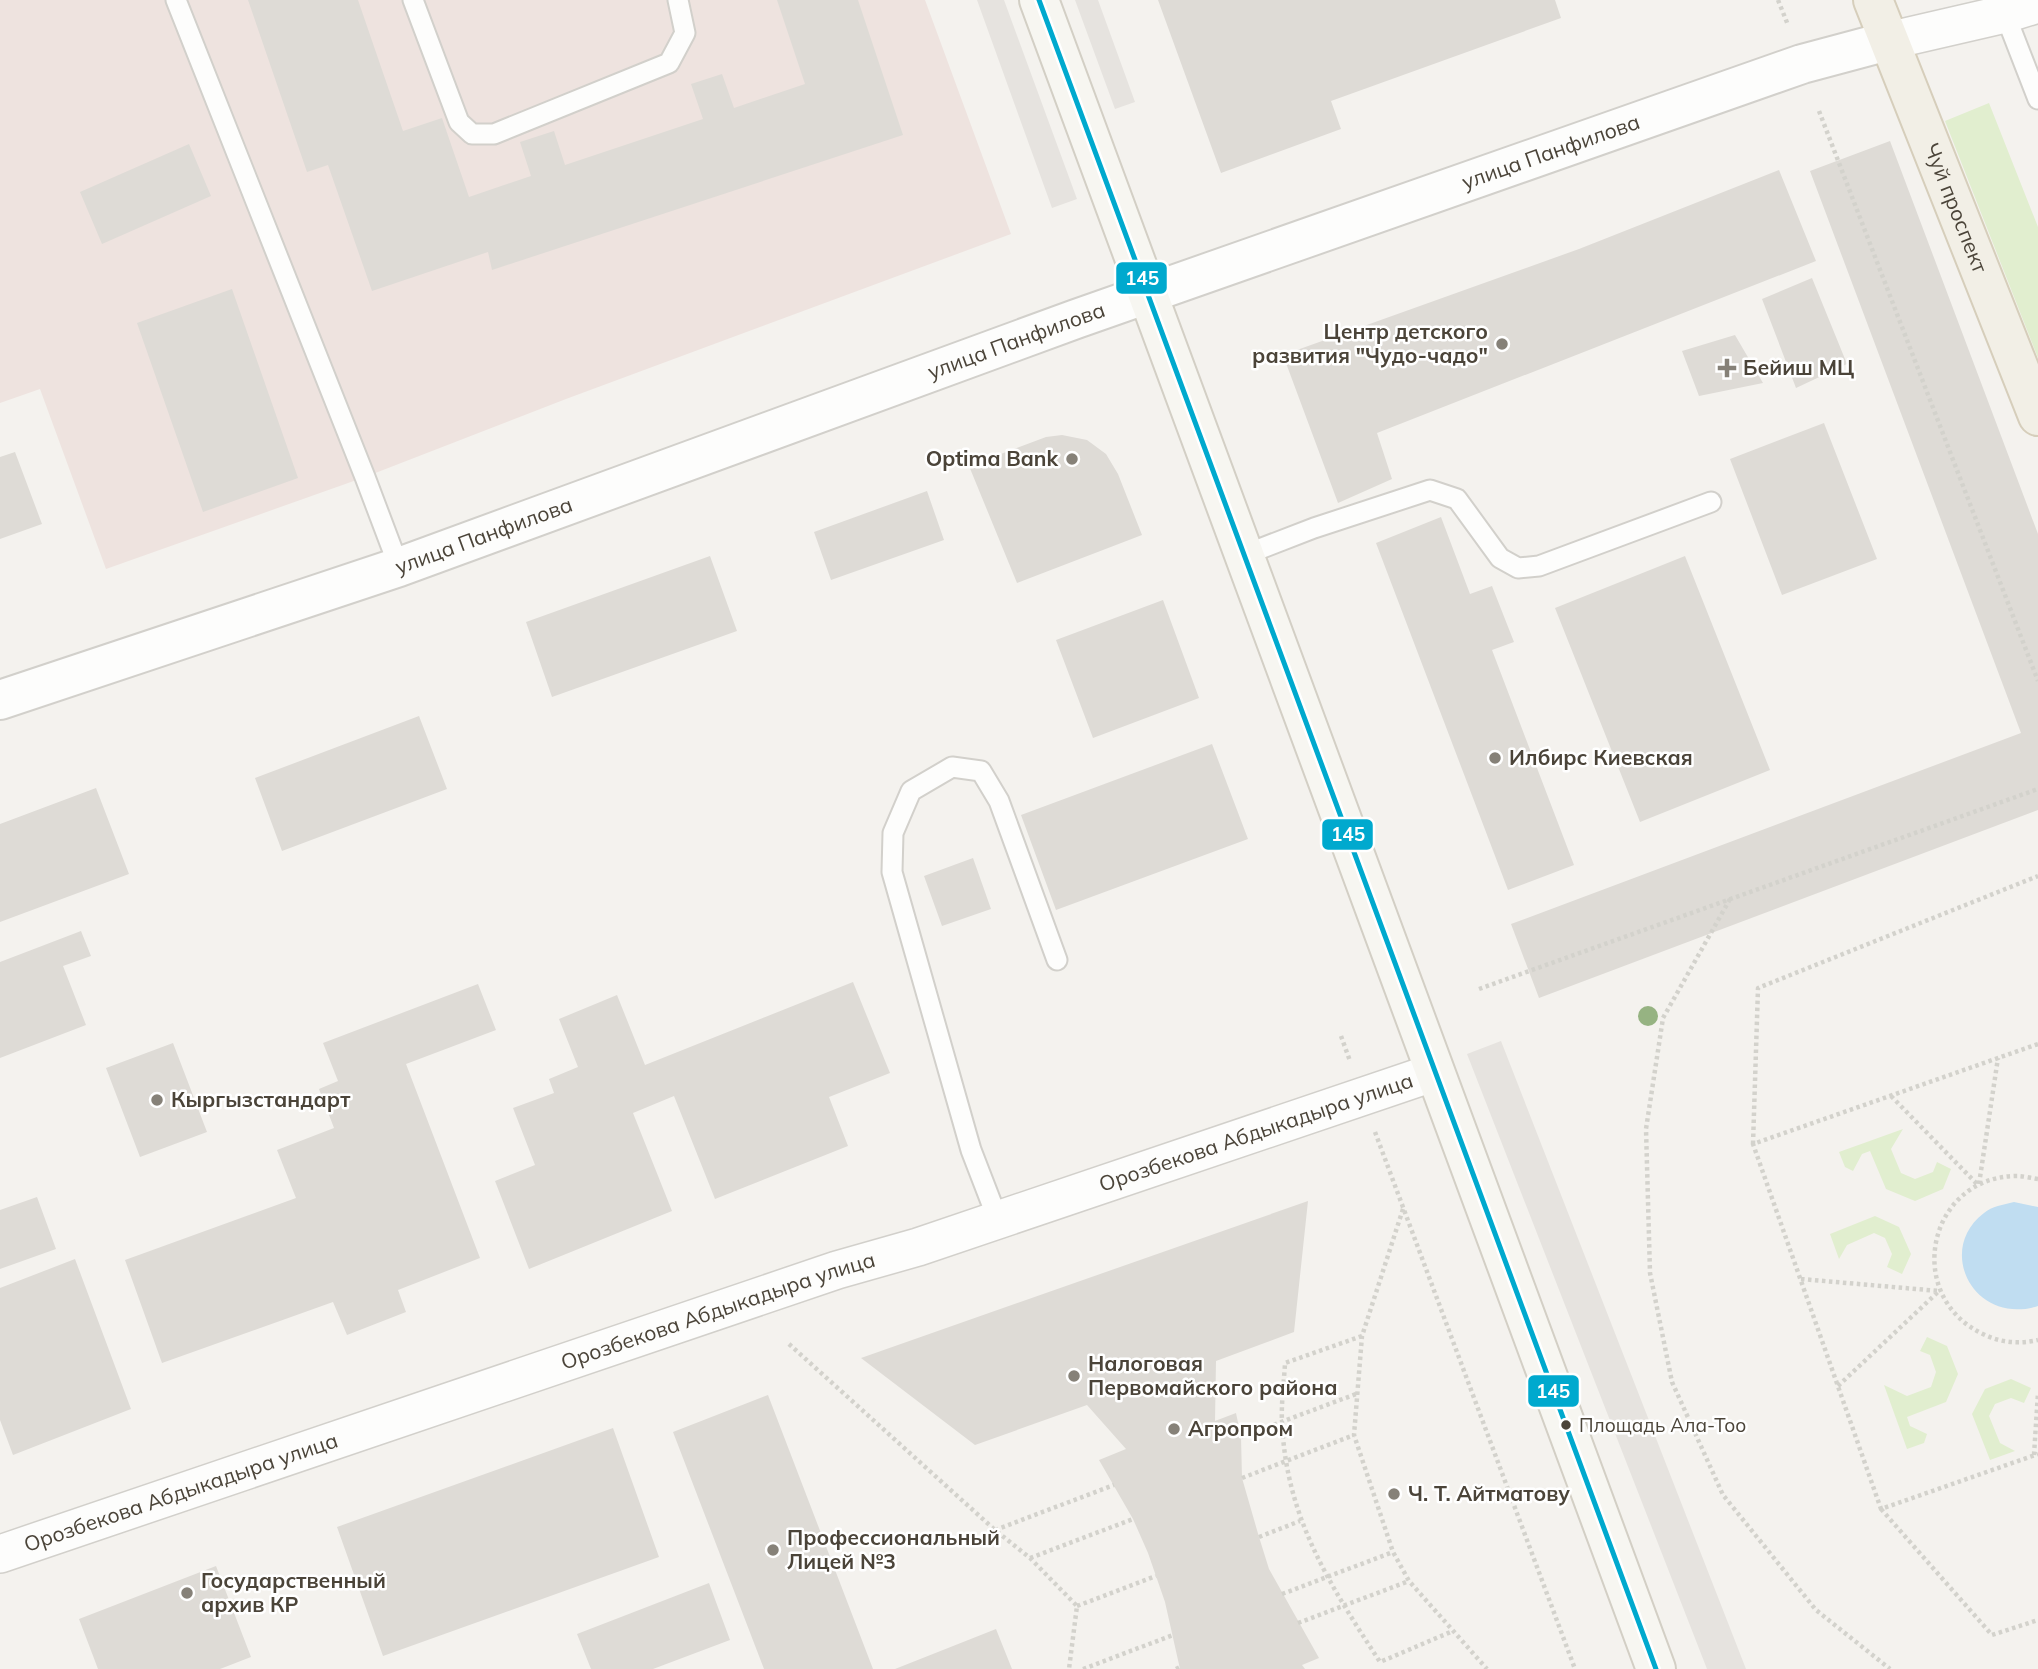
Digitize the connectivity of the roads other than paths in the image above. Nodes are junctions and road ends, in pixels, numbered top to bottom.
1 (176, 0) edge
2 (413, 0) edge
3 (678, 0) edge
4 (1039, 0) edge
5 (1873, 0) edge
6 (2022, 9) edge
7 (1888, 41) junction
8 (2038, 99) edge
9 (1148, 296) junction
10 (2038, 416) edge
11 (1711, 502) dead end
12 (1244, 555) junction
13 (399, 567) junction
14 (0, 700) edge
15 (1057, 960) dead end
16 (1435, 1072) junction
17 (998, 1220) junction
18 (0, 1554) edge
19 (1656, 1669) edge

1 - 13 lane
2 - 3 lane
4 - 9 main road
5 - 7 main road, Чуй проспект
6 - 7 street, улица Панфилова
6 - 8 lane
7 - 9 street, улица Панфилова
7 - 10 main road, Чуй проспект
9 - 12 main road
9 - 13 street, улица Панфилова
11 - 12 lane
12 - 16 main road
13 - 14 street, улица Панфилова
15 - 17 lane
16 - 17 street, Орозбекова Абдыкадыра улица
16 - 19 main road
17 - 18 street, Орозбекова Абдыкадыра улица

